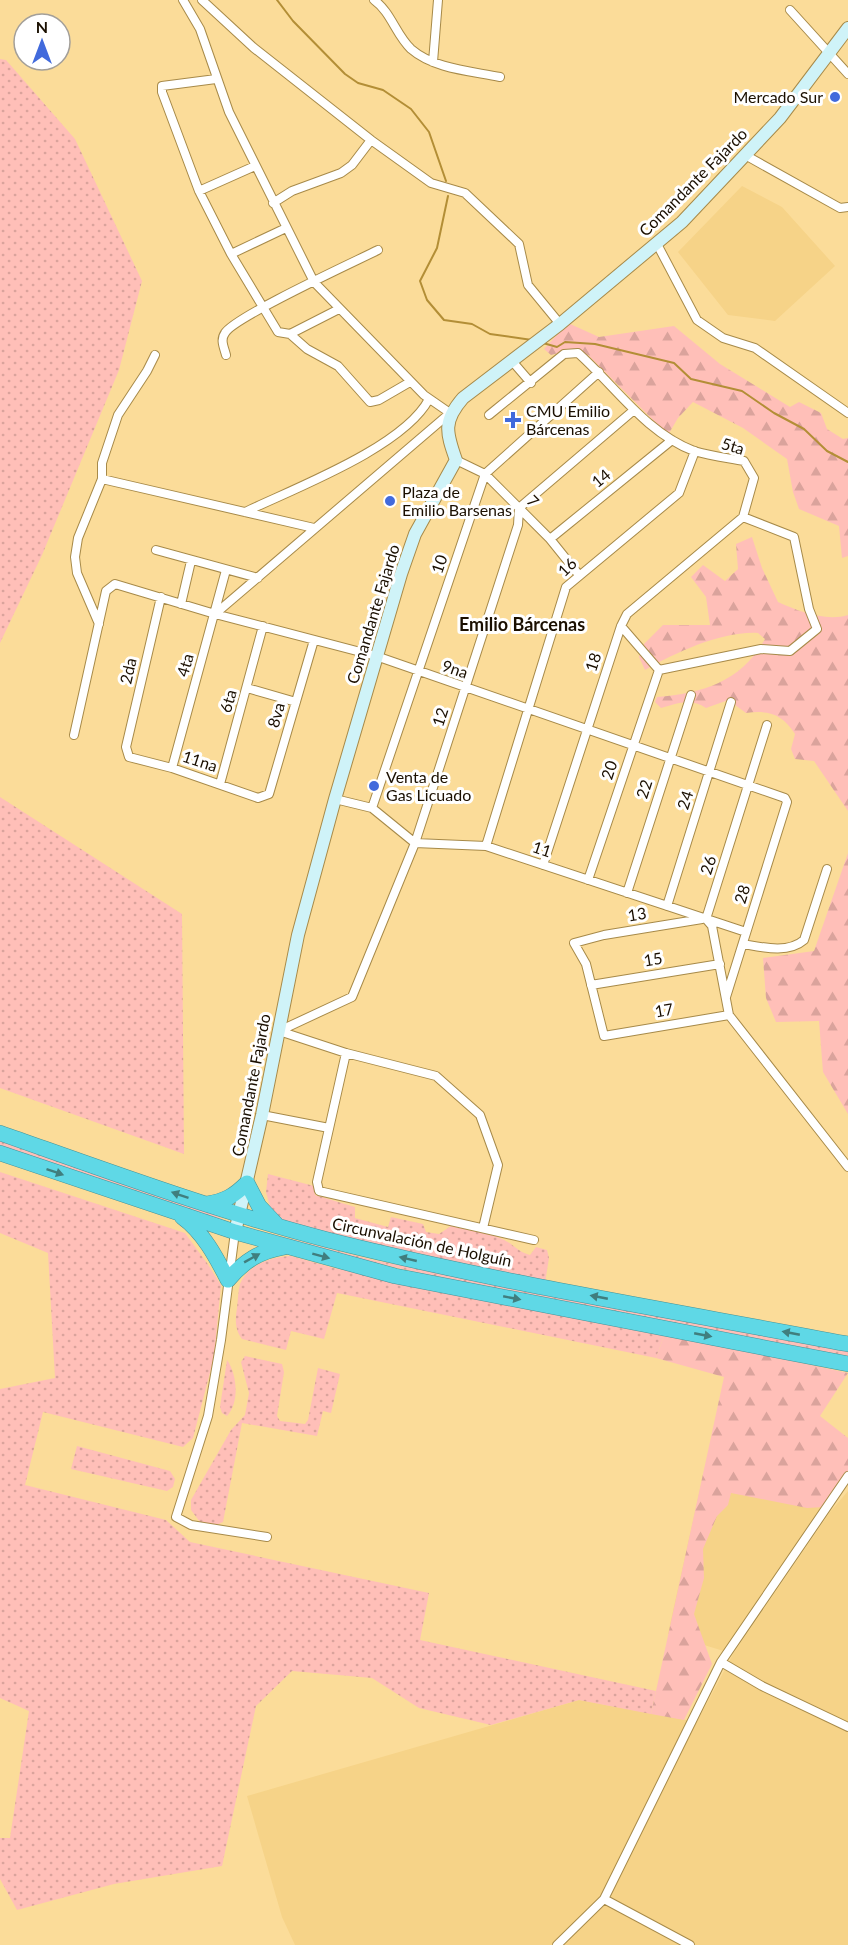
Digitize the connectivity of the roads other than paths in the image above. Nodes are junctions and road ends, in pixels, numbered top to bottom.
1 (183, 0) edge
2 (202, 0) edge
3 (375, 0) edge
4 (438, 0) edge
5 (790, 10) dead end
6 (848, 28) edge
7 (829, 54) junction
8 (433, 63) junction
9 (848, 74) edge
10 (500, 77) dead end
11 (216, 80) junction
12 (371, 140) junction
13 (745, 155) junction
14 (255, 166) junction
15 (199, 191) junction
16 (273, 203) junction
17 (848, 207) edge
18 (286, 228) junction
19 (657, 244) junction
20 (378, 250) dead end
21 (231, 254) junction
22 (314, 282) junction
23 (263, 308) junction
24 (339, 309) junction
25 (560, 324) junction
26 (290, 334) junction
27 (155, 355) dead end
28 (226, 355) dead end
29 (512, 361) junction
30 (599, 372) junction
31 (410, 382) junction
32 (531, 383) junction
33 (429, 399) junction
34 (634, 410) junction
35 (450, 413) junction
36 (848, 413) edge
37 (489, 416) dead end
38 (672, 440) junction
39 (695, 451) junction
40 (456, 460) junction
41 (485, 474) junction
42 (102, 479) junction
43 (519, 508) junction
44 (245, 512) junction
45 (743, 518) junction
46 (314, 528) junction
47 (550, 539) junction
48 (156, 550) dead end
49 (191, 561) junction
50 (226, 570) junction
51 (579, 575) junction
52 (258, 578) junction
53 (160, 597) junction
54 (181, 603) junction
55 (215, 614) junction
56 (99, 624) junction
57 (263, 626) junction
58 (621, 626) junction
59 (314, 640) junction
60 (376, 656) junction
61 (658, 670) junction
62 (418, 672) junction
63 (247, 688) junction
64 (465, 688) junction
65 (691, 695) dead end
66 (296, 702) junction
67 (731, 702) dead end
68 (527, 710) junction
69 (767, 724) dead end
70 (586, 730) junction
71 (74, 735) dead end
72 (633, 746) junction
73 (127, 752) joint
74 (669, 759) junction
75 (172, 768) junction
76 (709, 773) junction
77 (220, 784) junction
78 (749, 786) junction
79 (265, 797) joint
80 (335, 799) junction
81 (786, 800) joint
82 (372, 808) junction
83 (415, 843) junction
84 (486, 846) junction
85 (543, 865) junction
86 (827, 869) dead end
87 (588, 880) junction
88 (627, 893) junction
89 (667, 906) junction
90 (706, 919) junction
91 (746, 932) junction
92 (742, 944) junction
93 (720, 963) junction
94 (591, 985) junction
95 (726, 997) junction
96 (729, 1015) junction
97 (279, 1031) junction
98 (346, 1053) junction
99 (262, 1115) junction
100 (329, 1128) junction
101 (0, 1133) edge
102 (0, 1153) edge
103 (848, 1167) edge
104 (247, 1183) junction
105 (205, 1204) junction
106 (174, 1212) junction
107 (237, 1214) junction
108 (278, 1227) junction
109 (483, 1228) junction
110 (235, 1232) junction
111 (534, 1240) dead end
112 (286, 1246) junction
113 (228, 1280) junction
114 (848, 1344) edge
115 (848, 1364) edge
116 (848, 1476) edge
117 (267, 1537) dead end
118 (721, 1662) junction
119 (848, 1727) edge
120 (604, 1899) junction
121 (557, 1945) edge
122 (690, 1945) edge

1 - 11 street
2 - 12 street
3 - 8 street
4 - 8 street
5 - 7 street
6 - 7 street, Comandante Fajardo
7 - 9 street
7 - 13 street, Comandante Fajardo
8 - 10 street
11 - 14 street
11 - 15 street
12 - 16 street
12 - 25 street
13 - 17 street
13 - 19 street, Comandante Fajardo
14 - 15 street
14 - 16 street
15 - 21 street
16 - 18 street
18 - 21 street
18 - 22 street
19 - 25 street, Comandante Fajardo
19 - 36 street
20 - 22 street
21 - 23 street
22 - 23 street
22 - 24 street
23 - 26 street
23 - 28 street
24 - 26 street
24 - 31 street
25 - 29 street, Comandante Fajardo
26 - 31 street
27 - 42 street
29 - 32 street
29 - 35 street, Comandante Fajardo
30 - 32 street, 5ta
30 - 34 street, 5ta
30 - 41 street, 10
31 - 33 street
32 - 37 street
33 - 35 street
33 - 44 street
34 - 38 street, 5ta
34 - 43 street
35 - 40 street
35 - 46 street
38 - 39 street, 5ta
38 - 47 street, 14
39 - 45 street, 5ta
39 - 51 street, 16
40 - 41 street, 7
40 - 60 street, Comandante Fajardo
41 - 43 street, 7
41 - 62 street, 10
42 - 44 street
42 - 56 street
43 - 47 street, 7
43 - 64 street, 12
44 - 46 street
45 - 58 street, 18
45 - 61 street
46 - 52 street
47 - 51 street, 7
48 - 49 street
49 - 50 street
49 - 54 street
50 - 52 street
50 - 55 street, 4ta
51 - 68 street, 16
52 - 55 street
53 - 54 street, 9na
53 - 56 street, 9na
53 - 73 street, 2da
54 - 55 street, 9na
55 - 57 street, 9na
55 - 75 street, 4ta
56 - 71 street
57 - 59 street, 9na
57 - 63 street, 6ta
58 - 61 street
58 - 70 street, 18
59 - 60 street, 9na
59 - 66 street, 8va
60 - 62 street, 9na
60 - 80 street, Comandante Fajardo
61 - 72 street, 20
62 - 64 street, 9na
62 - 82 street, 10
63 - 66 street
63 - 77 street, 6ta
64 - 68 street, 9na
64 - 83 street, 12
65 - 74 street, 22
66 - 79 street, 8va
67 - 76 street, 24
68 - 70 street, 9na
68 - 84 street, 16
69 - 78 street, 26
70 - 72 street, 9na
70 - 85 street, 18
72 - 74 street, 9na
72 - 87 street, 20
73 - 75 street, 11na
74 - 76 street, 9na
74 - 88 street, 22
75 - 77 street, 11na
76 - 78 street, 9na
76 - 89 street, 24
77 - 79 street, 11na
78 - 81 street, 9na
78 - 90 street, 26
80 - 82 street
80 - 97 street, Comandante Fajardo
81 - 91 street, 28
82 - 83 street
83 - 84 street, 11
83 - 97 street, 12
84 - 85 street, 11
85 - 87 street, 11
86 - 92 street
87 - 88 street, 11
88 - 89 street, 11
89 - 90 street, 11
90 - 91 street, 11
90 - 93 street
90 - 94 street, 13
91 - 92 street, 28
92 - 95 street, 28
93 - 94 street, 15
93 - 95 street
94 - 96 street, 17
95 - 96 street
96 - 103 street
97 - 98 street
97 - 99 street, Comandante Fajardo
98 - 100 street
98 - 109 street
99 - 100 street
99 - 104 street, Comandante Fajardo
100 - 109 street
105 -> 101 highway, Circunvalación de Holguín
102 -> 106 highway
104 - 105 highway
104 - 107 street, Comandante Fajardo
104 - 108 highway
105 - 107 highway, Circunvalación de Holguín
106 - 110 highway
106 - 113 highway
107 - 108 highway, Circunvalación de Holguín
107 - 110 street, Comandante Fajardo
114 -> 108 highway, Circunvalación de Holguín
109 - 111 street
110 - 112 highway
110 - 113 street
113 -> 112 highway
112 -> 115 highway
113 - 117 street
116 - 118 street
118 - 119 street
118 - 120 street
120 - 121 street
120 - 122 street

